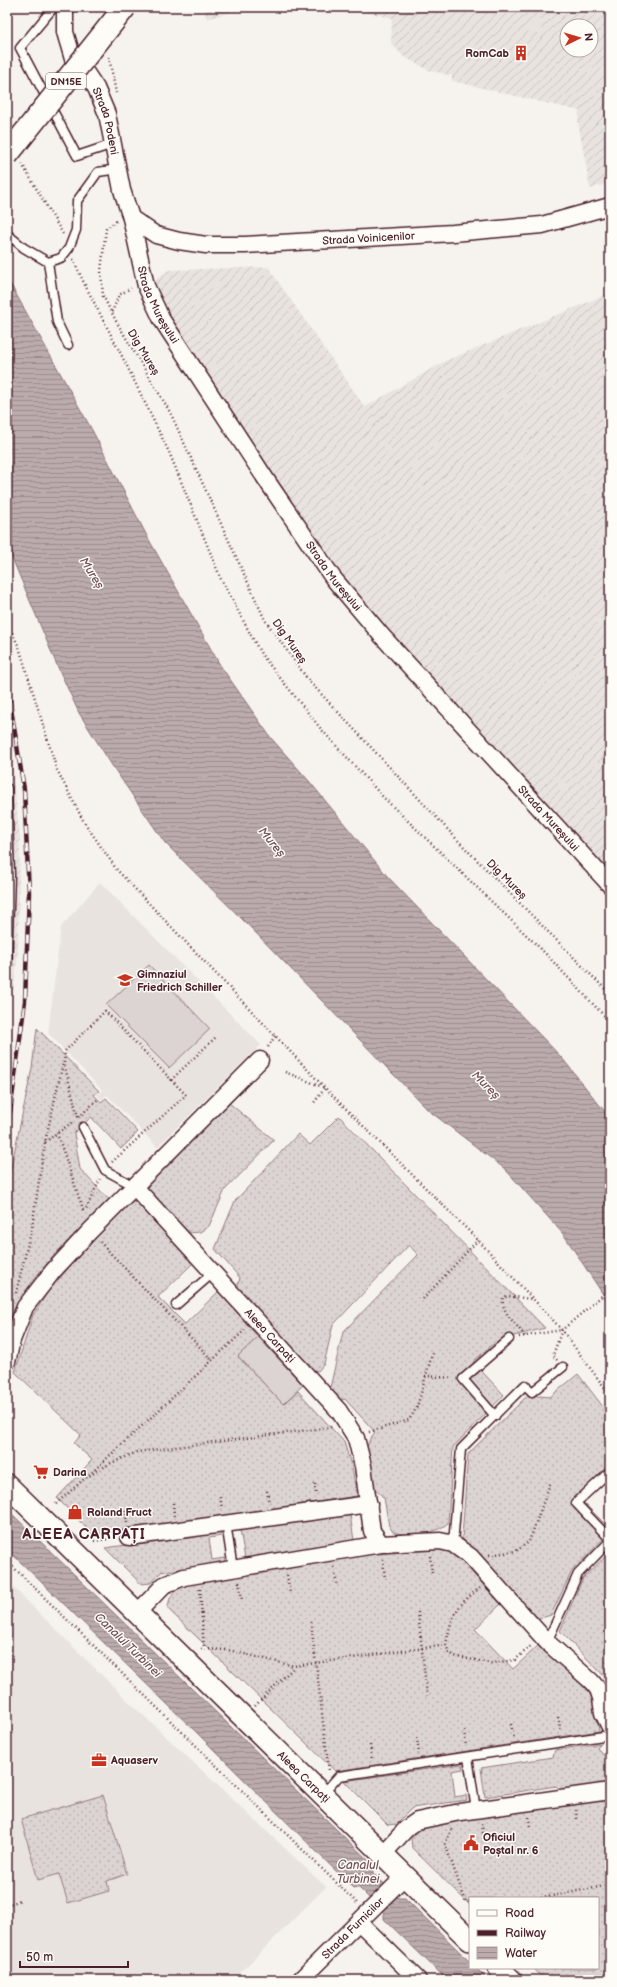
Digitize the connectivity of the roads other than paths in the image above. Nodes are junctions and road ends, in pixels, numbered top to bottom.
1 (54, 7) edge
2 (65, 7) edge
3 (125, 7) edge
4 (113, 144) junction
5 (13, 157) edge
6 (118, 169) junction
7 (610, 206) edge
8 (126, 219) junction
9 (7, 234) edge
10 (48, 262) junction
11 (68, 345) dead end
12 (7, 788) edge
13 (9, 874) edge
14 (610, 885) edge
15 (7, 969) edge
16 (260, 1060) dead end
17 (83, 1127) road end
18 (134, 1186) junction
19 (214, 1272) junction
20 (176, 1305) dead end
21 (509, 1339) road end
22 (7, 1362) edge
23 (563, 1367) dead end
24 (495, 1416) junction
25 (610, 1471) edge
26 (7, 1485) edge
27 (369, 1504) junction
28 (226, 1523) junction
29 (129, 1537) road end
30 (610, 1540) edge
31 (381, 1544) junction
32 (453, 1544) junction
33 (233, 1569) junction
34 (137, 1613) junction
35 (544, 1639) junction
36 (610, 1727) edge
37 (610, 1736) edge
38 (468, 1757) junction
39 (327, 1790) junction
40 (610, 1791) edge
41 (468, 1811) junction
42 (384, 1854) junction
43 (402, 1880) junction
44 (366, 1916) junction
45 (469, 1939) edge
46 (500, 1969) edge
47 (300, 1980) edge
48 (418, 1980) edge
49 (511, 1980) edge

1 - 4 lane
2 - 4 street, Strada Podeni
3 - 5 main road, DN15E, bridge
4 - 6 street, Strada Podeni
6 - 8 street, Strada Podeni
6 - 10 lane
7 - 8 street, Strada Voinicenilor
8 - 14 street, Strada Mureșului
9 - 10 lane
10 - 11 lane
12 - 13 lane
13 - 15 lane
16 - 18 street
17 - 18 lane
18 - 19 street, Aleea Carpați
18 - 22 street
19 - 20 lane
19 - 27 street, Aleea Carpați
21 - 24 lane
23 - 24 lane
24 - 32 lane
25 - 30 lane
26 - 34 street, Aleea Carpați
27 - 28 street
27 - 31 street, Aleea Carpați
28 - 29 street
28 - 33 lane
30 - 35 lane
31 - 32 street
31 - 33 street
32 - 35 street
33 - 34 street
34 - 39 street, Aleea Carpați
35 - 36 street
37 - 38 lane
38 - 39 lane
38 - 41 lane
39 - 42 street, Aleea Carpați
40 - 41 street
41 - 42 street
42 - 43 street, Aleea Carpați
43 - 44 street, Strada Furnicilor
43 - 45 street, Aleea Carpați
44 - 47 street, Strada Furnicilor
44 - 48 street
46 - 49 street

